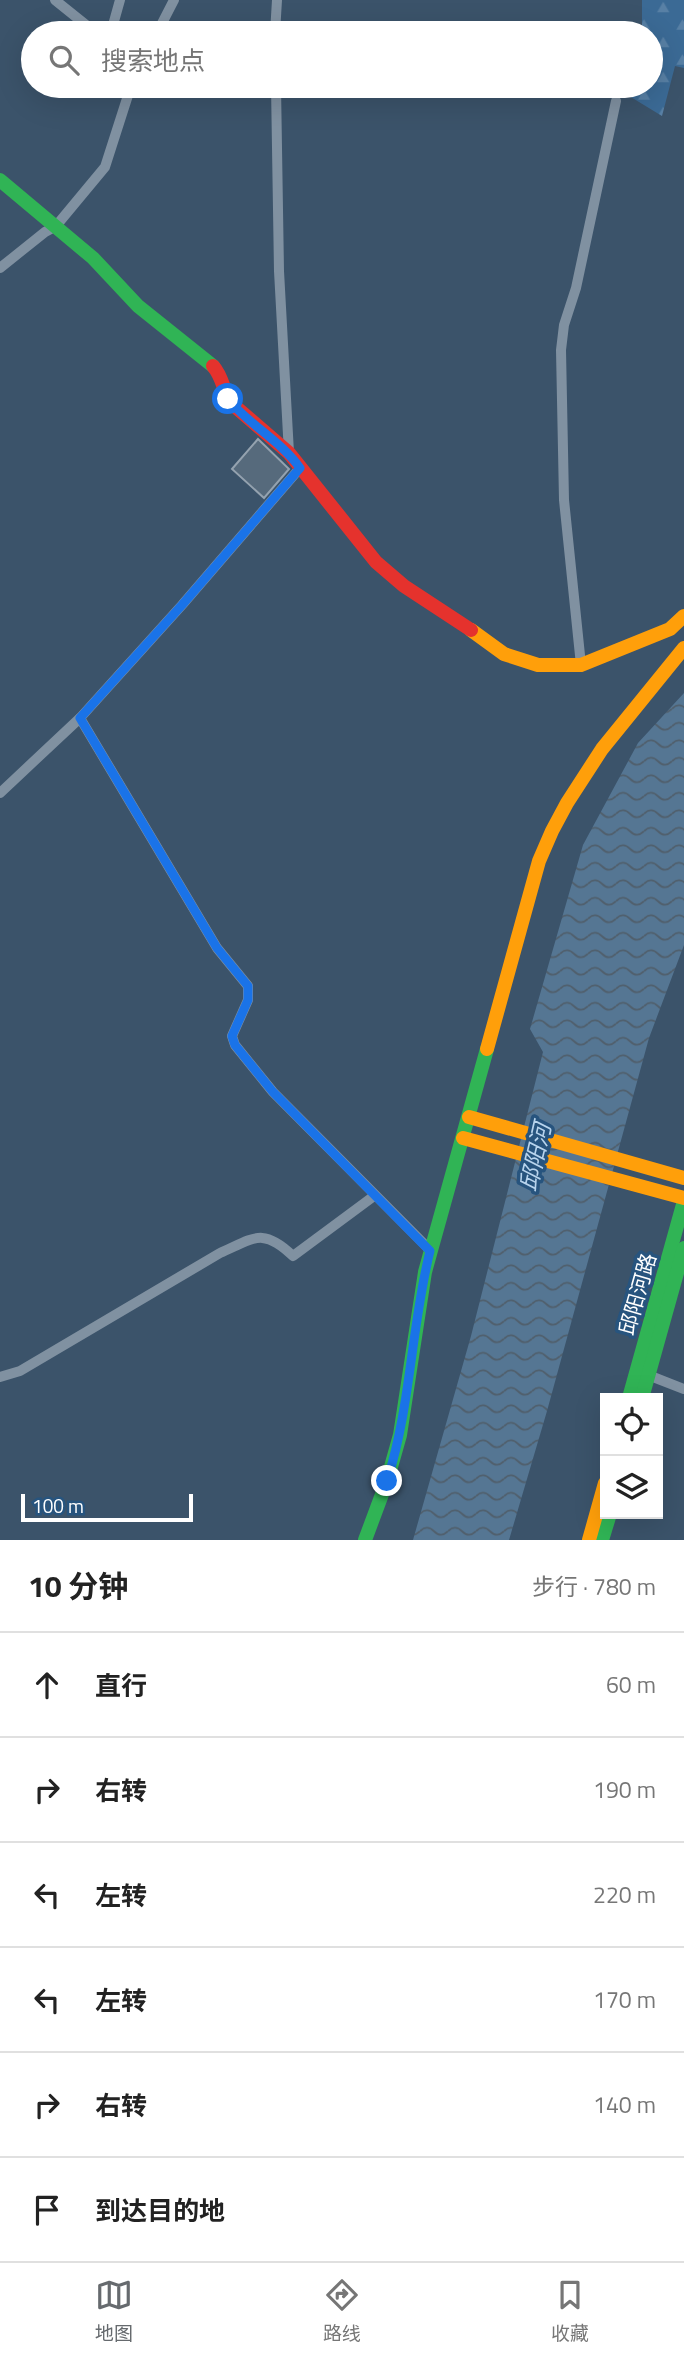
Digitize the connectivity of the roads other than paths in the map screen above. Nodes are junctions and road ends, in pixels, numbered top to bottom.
1 (55, 0) edge
2 (120, 0) edge
3 (174, 0) edge
4 (277, 0) edge
5 (81, 21) edge
6 (115, 21) edge
7 (163, 21) edge
8 (276, 21) edge
9 (127, 98) edge
10 (276, 98) edge
11 (616, 101) dead end
12 (0, 180) edge
13 (56, 226) junction
14 (0, 268) edge
15 (289, 453) junction
16 (300, 468) junction
17 (684, 616) edge
18 (684, 648) edge
19 (581, 665) junction
20 (80, 718) junction
21 (0, 793) edge
22 (469, 1117) junction
23 (463, 1138) junction
24 (684, 1178) edge
25 (374, 1196) junction
26 (684, 1199) edge
27 (684, 1248) edge
28 (430, 1251) junction
29 (648, 1375) junction
30 (0, 1377) edge
31 (684, 1389) edge
32 (630, 1393) edge
33 (643, 1393) edge
34 (600, 1501) edge
35 (608, 1519) edge
36 (365, 1540) edge
37 (589, 1540) edge
38 (602, 1540) edge

1 - 5 street
2 - 6 street
3 - 7 street
4 - 8 street
9 - 13 street
10 - 15 street
11 - 19 street
12 - 13 street
13 - 14 street
13 - 15 street
15 - 16 street
16 - 19 street
16 - 20 street
17 - 19 street
18 - 22 street
20 - 21 street
20 - 25 street
22 - 23 street
22 - 24 street
23 - 26 street
23 - 28 street
25 - 28 street
25 - 30 street
26 - 32 street, 邱阳河路
27 - 29 street, 邱阳河路
28 - 36 street
29 - 31 street
29 - 33 street, 邱阳河路
34 - 37 street
35 - 38 street

